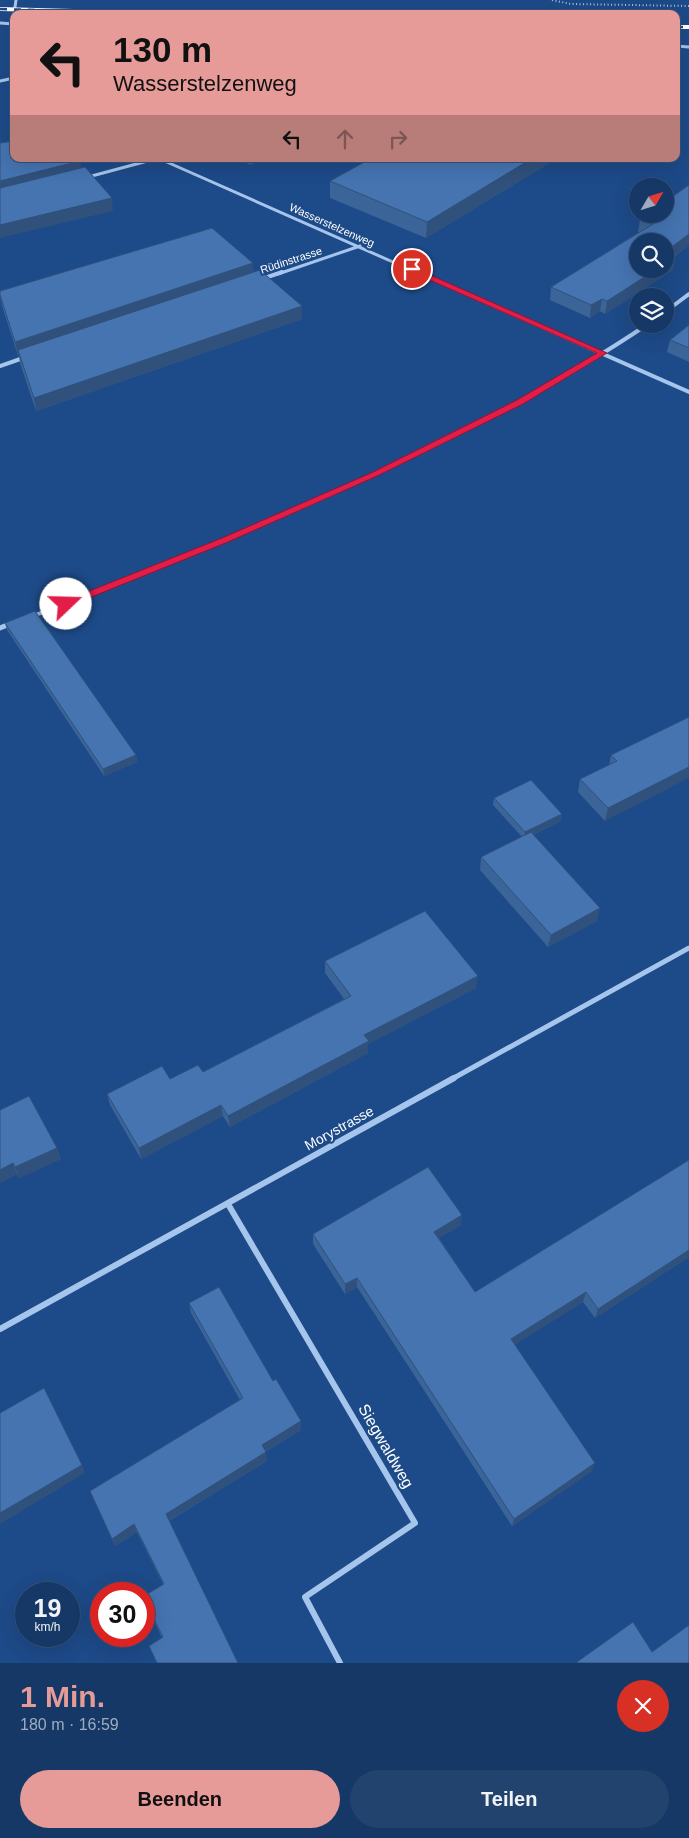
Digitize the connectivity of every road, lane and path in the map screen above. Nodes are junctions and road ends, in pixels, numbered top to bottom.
1 (552, 0) edge
2 (611, 0) edge
3 (619, 5) junction
4 (688, 5) edge
5 (143, 162) edge
6 (167, 162) edge
7 (82, 178) edge
8 (360, 246) junction
9 (252, 282) edge
10 (689, 294) edge
11 (674, 305) edge
12 (634, 333) edge
13 (603, 353) junction
14 (28, 356) edge
15 (0, 366) edge
16 (689, 392) edge
17 (28, 618) edge
18 (18, 622) edge
19 (0, 628) edge
20 (689, 948) edge
21 (228, 1204) junction
22 (0, 1329) edge
23 (340, 1663) edge

1 - 3 path
2 - 3 path
3 - 4 path
5 - 7 street
6 - 8 street, Wasserstelzenweg
8 - 9 street, Rüdinstrasse
8 - 13 street, Wasserstelzenweg
10 - 11 street
12 - 13 street
13 - 16 street, Wasserstelzenweg
13 - 17 street
14 - 15 street
18 - 19 street
20 - 21 street, Morystrasse
21 - 22 street, Morystrasse
21 - 23 street, Siegwaldweg

